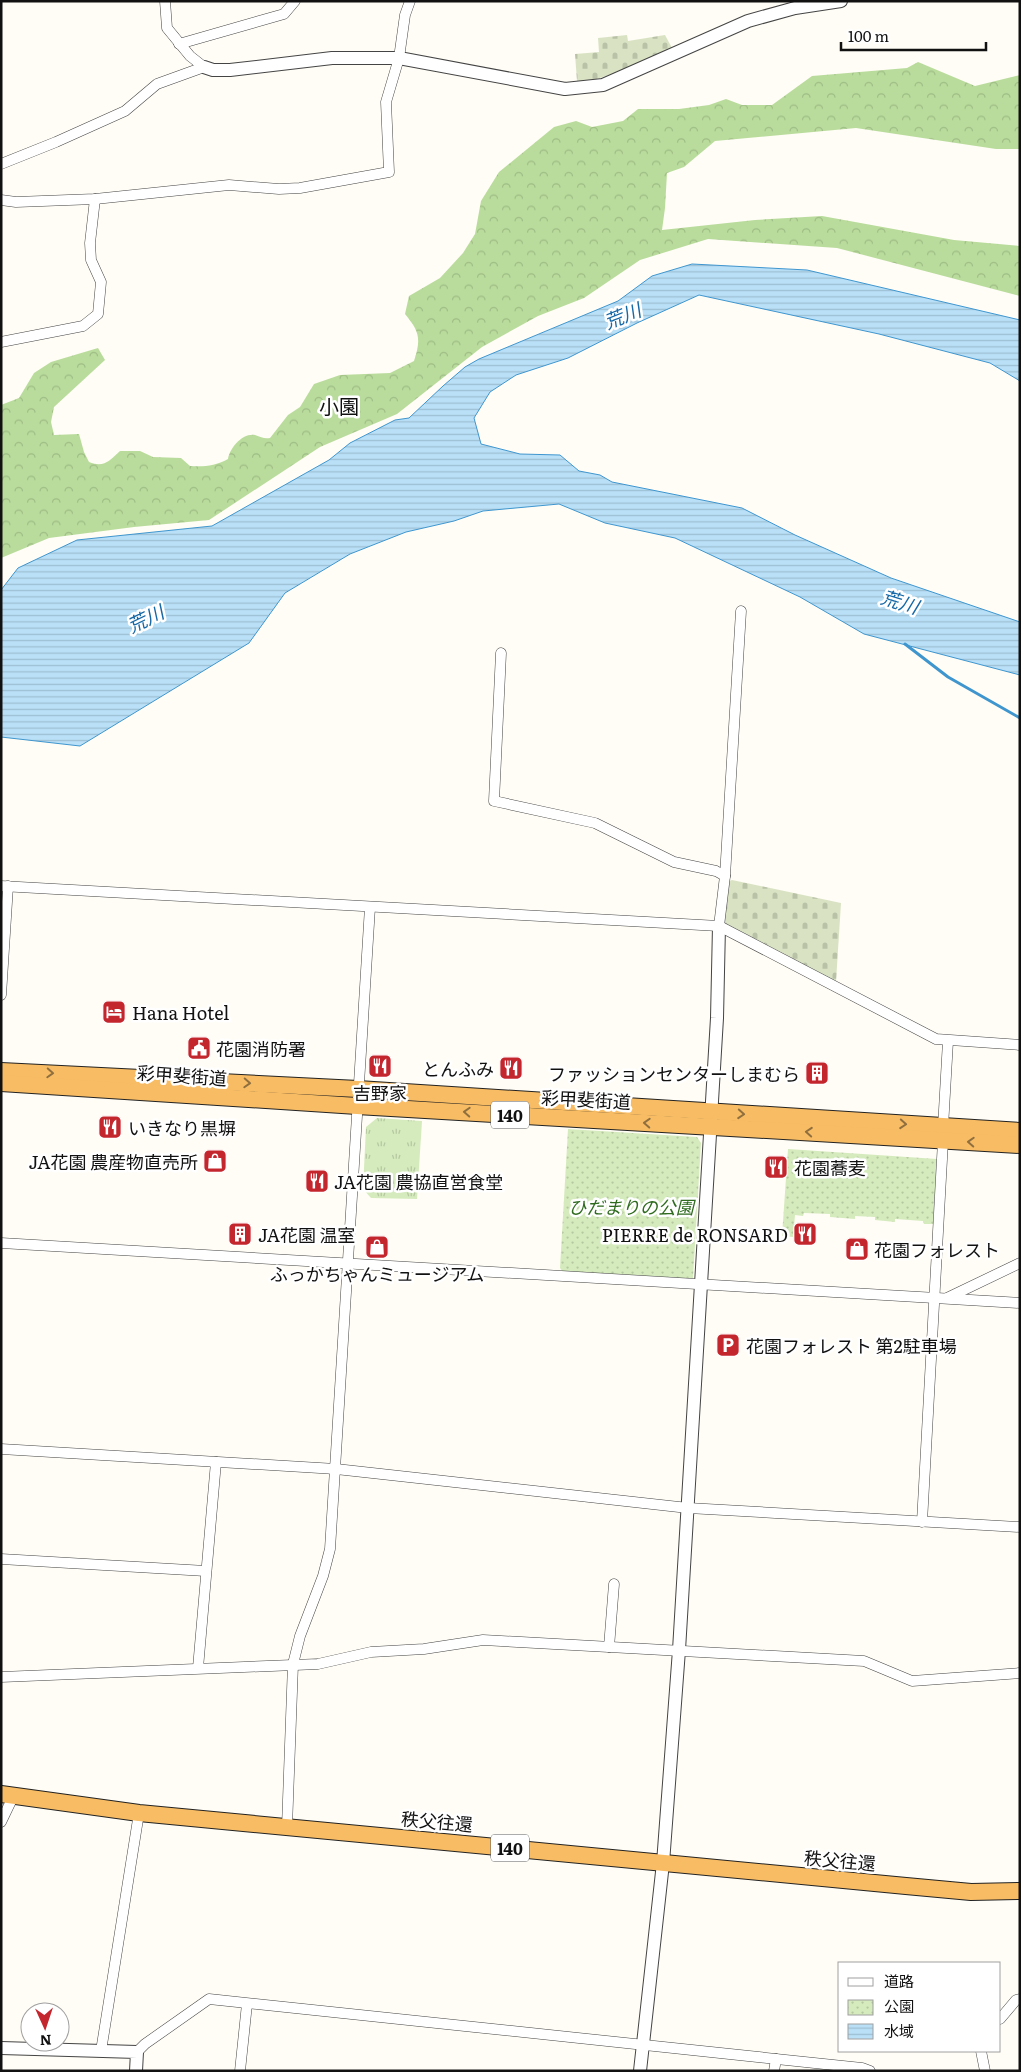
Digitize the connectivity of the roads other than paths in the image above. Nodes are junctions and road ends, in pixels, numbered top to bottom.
1 (165, 1) edge
2 (295, 1) edge
3 (410, 1) edge
4 (841, 1) edge
5 (794, 5) edge
6 (179, 44) junction
7 (399, 58) junction
8 (204, 67) junction
9 (1, 164) edge
10 (95, 199) junction
11 (1, 200) edge
12 (1, 342) edge
13 (741, 611) dead end
14 (501, 653) dead end
15 (725, 876) junction
16 (4, 886) edge
17 (370, 907) junction
18 (719, 926) junction
19 (1, 995) edge
20 (948, 1041) junction
21 (1020, 1045) edge
22 (1, 1071) edge
23 (1, 1083) edge
24 (358, 1089) junction
25 (357, 1106) junction
26 (711, 1119) junction
27 (1020, 1131) edge
28 (943, 1134) junction
29 (1020, 1145) edge
30 (1, 1243) edge
31 (1020, 1263) edge
32 (348, 1264) junction
33 (702, 1285) junction
34 (934, 1298) junction
35 (946, 1298) junction
36 (1020, 1303) edge
37 (1, 1449) edge
38 (216, 1462) junction
39 (336, 1469) junction
40 (688, 1508) junction
41 (922, 1522) junction
42 (1020, 1527) edge
43 (1, 1559) edge
44 (206, 1571) junction
45 (614, 1584) dead end
46 (608, 1647) junction
47 (679, 1650) junction
48 (293, 1664) junction
49 (198, 1668) junction
50 (1020, 1673) edge
51 (1, 1677) edge
52 (7, 1795) edge
53 (139, 1813) junction
54 (1, 1822) edge
55 (287, 1827) junction
56 (663, 1863) junction
57 (1020, 1891) edge
58 (1020, 2000) edge
59 (247, 2004) junction
60 (1001, 2018) edge
61 (643, 2044) junction
62 (1, 2048) edge
63 (101, 2052) junction
64 (137, 2052) junction
65 (982, 2052) edge
66 (776, 2059) junction
67 (136, 2071) edge
68 (240, 2071) edge
69 (640, 2071) edge
70 (774, 2071) edge
71 (870, 2071) edge
72 (985, 2071) edge

1 - 6 street
2 - 6 street
3 - 7 street
4 - 5 street
5 - 7 street
6 - 8 street
7 - 8 street
7 - 10 street
8 - 9 street
10 - 11 street
10 - 12 street
13 - 15 street
14 - 15 street
15 - 18 street
16 - 17 street
16 - 19 street
17 - 18 street
17 - 24 street
18 - 20 street
18 - 26 street
20 - 21 street
20 - 28 street
22 -> 24 highway, 彩甲斐街道 / 140
23 - 25 highway, 彩甲斐街道 / 140
24 - 25 street
24 - 26 highway, 彩甲斐街道 / 140
26 -> 25 highway, 彩甲斐街道 / 140
25 - 32 street
26 - 28 highway, 彩甲斐街道 / 140
26 - 33 street
27 - 28 highway, 彩甲斐街道 / 140
29 -> 28 highway, 彩甲斐街道 / 140
28 - 34 street
30 - 32 street
31 - 35 street
32 - 33 street
32 - 39 street
33 - 34 street
33 - 40 street
34 - 35 street
34 - 41 street
35 - 36 street
37 - 38 street
38 - 39 street
38 - 44 street
39 - 40 street
39 - 48 street
40 - 41 street
40 - 47 street
41 - 42 street
43 - 44 street
44 - 49 street
45 - 46 street
46 - 47 street
46 - 48 street
47 - 50 street
47 - 56 street
48 - 49 street
48 - 55 street
49 - 51 street
52 - 53 highway, 秩父往還 / 140
52 - 54 street
53 - 55 highway, 秩父往還 / 140
53 - 63 street
55 - 56 highway, 秩父往還 / 140
56 - 57 highway, 秩父往還 / 140
56 - 61 street
58 - 60 street
59 - 61 street
59 - 64 street
59 - 68 street
61 - 66 street
61 - 69 street
62 - 63 street
63 - 64 street
64 - 67 street
65 - 72 street
66 - 70 street
66 - 71 street

